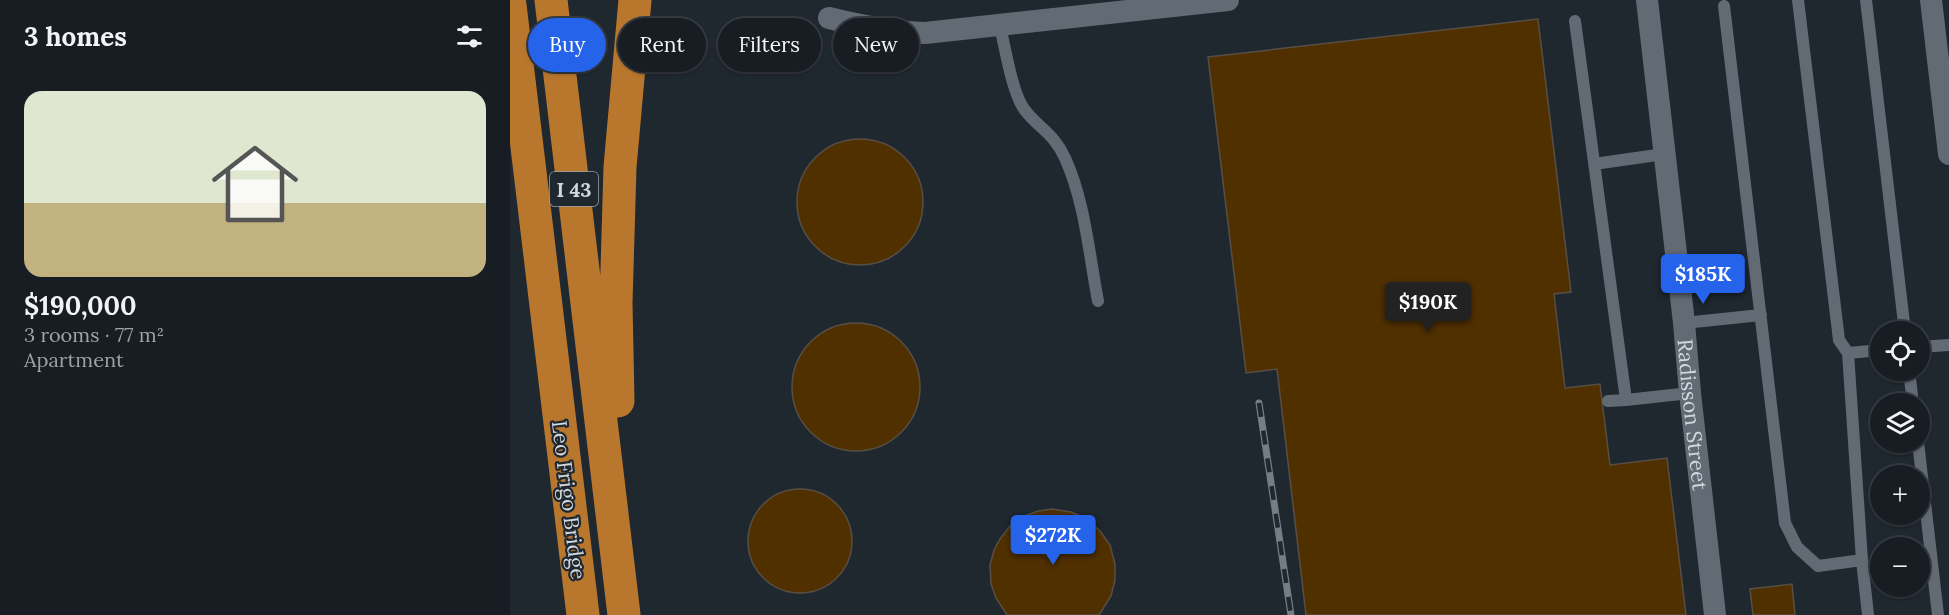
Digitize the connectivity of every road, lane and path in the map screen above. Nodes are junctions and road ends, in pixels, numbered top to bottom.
1 (551, 0) edge
2 (635, 0) edge
3 (1228, 0) edge
4 (1647, 0) edge
5 (1798, 0) edge
6 (1866, 0) edge
7 (1931, 0) edge
8 (510, 5) edge
9 (1724, 6) dead end
10 (829, 18) dead end
11 (1575, 21) dead end
12 (1000, 26) junction
13 (1664, 154) junction
14 (1949, 154) edge
15 (1594, 164) junction
16 (1098, 301) dead end
17 (1761, 315) junction
18 (1904, 321) edge
19 (1684, 323) junction
20 (1949, 345) edge
21 (1930, 346) edge
22 (1870, 351) edge
23 (1848, 352) junction
24 (607, 376) junction
25 (1690, 393) junction
26 (1626, 400) junction
27 (1608, 401) dead end
28 (1919, 453) edge
29 (1862, 560) junction
30 (584, 615) edge
31 (624, 615) edge
32 (1715, 615) edge
33 (1868, 615) edge
34 (1938, 615) edge

1 - 24 highway, I 43
2 - 24 highway
3 - 12 street
4 - 13 street, Radisson Street
5 - 23 lane
6 - 18 lane
7 - 14 street
8 - 30 highway, Leo Frigo Bridge / I 43
9 - 17 lane
10 - 12 street
11 - 15 lane
12 - 16 lane
13 - 15 lane
13 - 19 street, Radisson Street
15 - 26 lane
17 - 19 lane
17 - 29 lane
19 - 25 street, Radisson Street
20 - 21 lane
22 - 23 lane
23 - 29 lane
24 - 31 highway
25 - 26 lane
25 - 32 street, Radisson Street
26 - 27 lane
28 - 34 lane
29 - 33 lane

